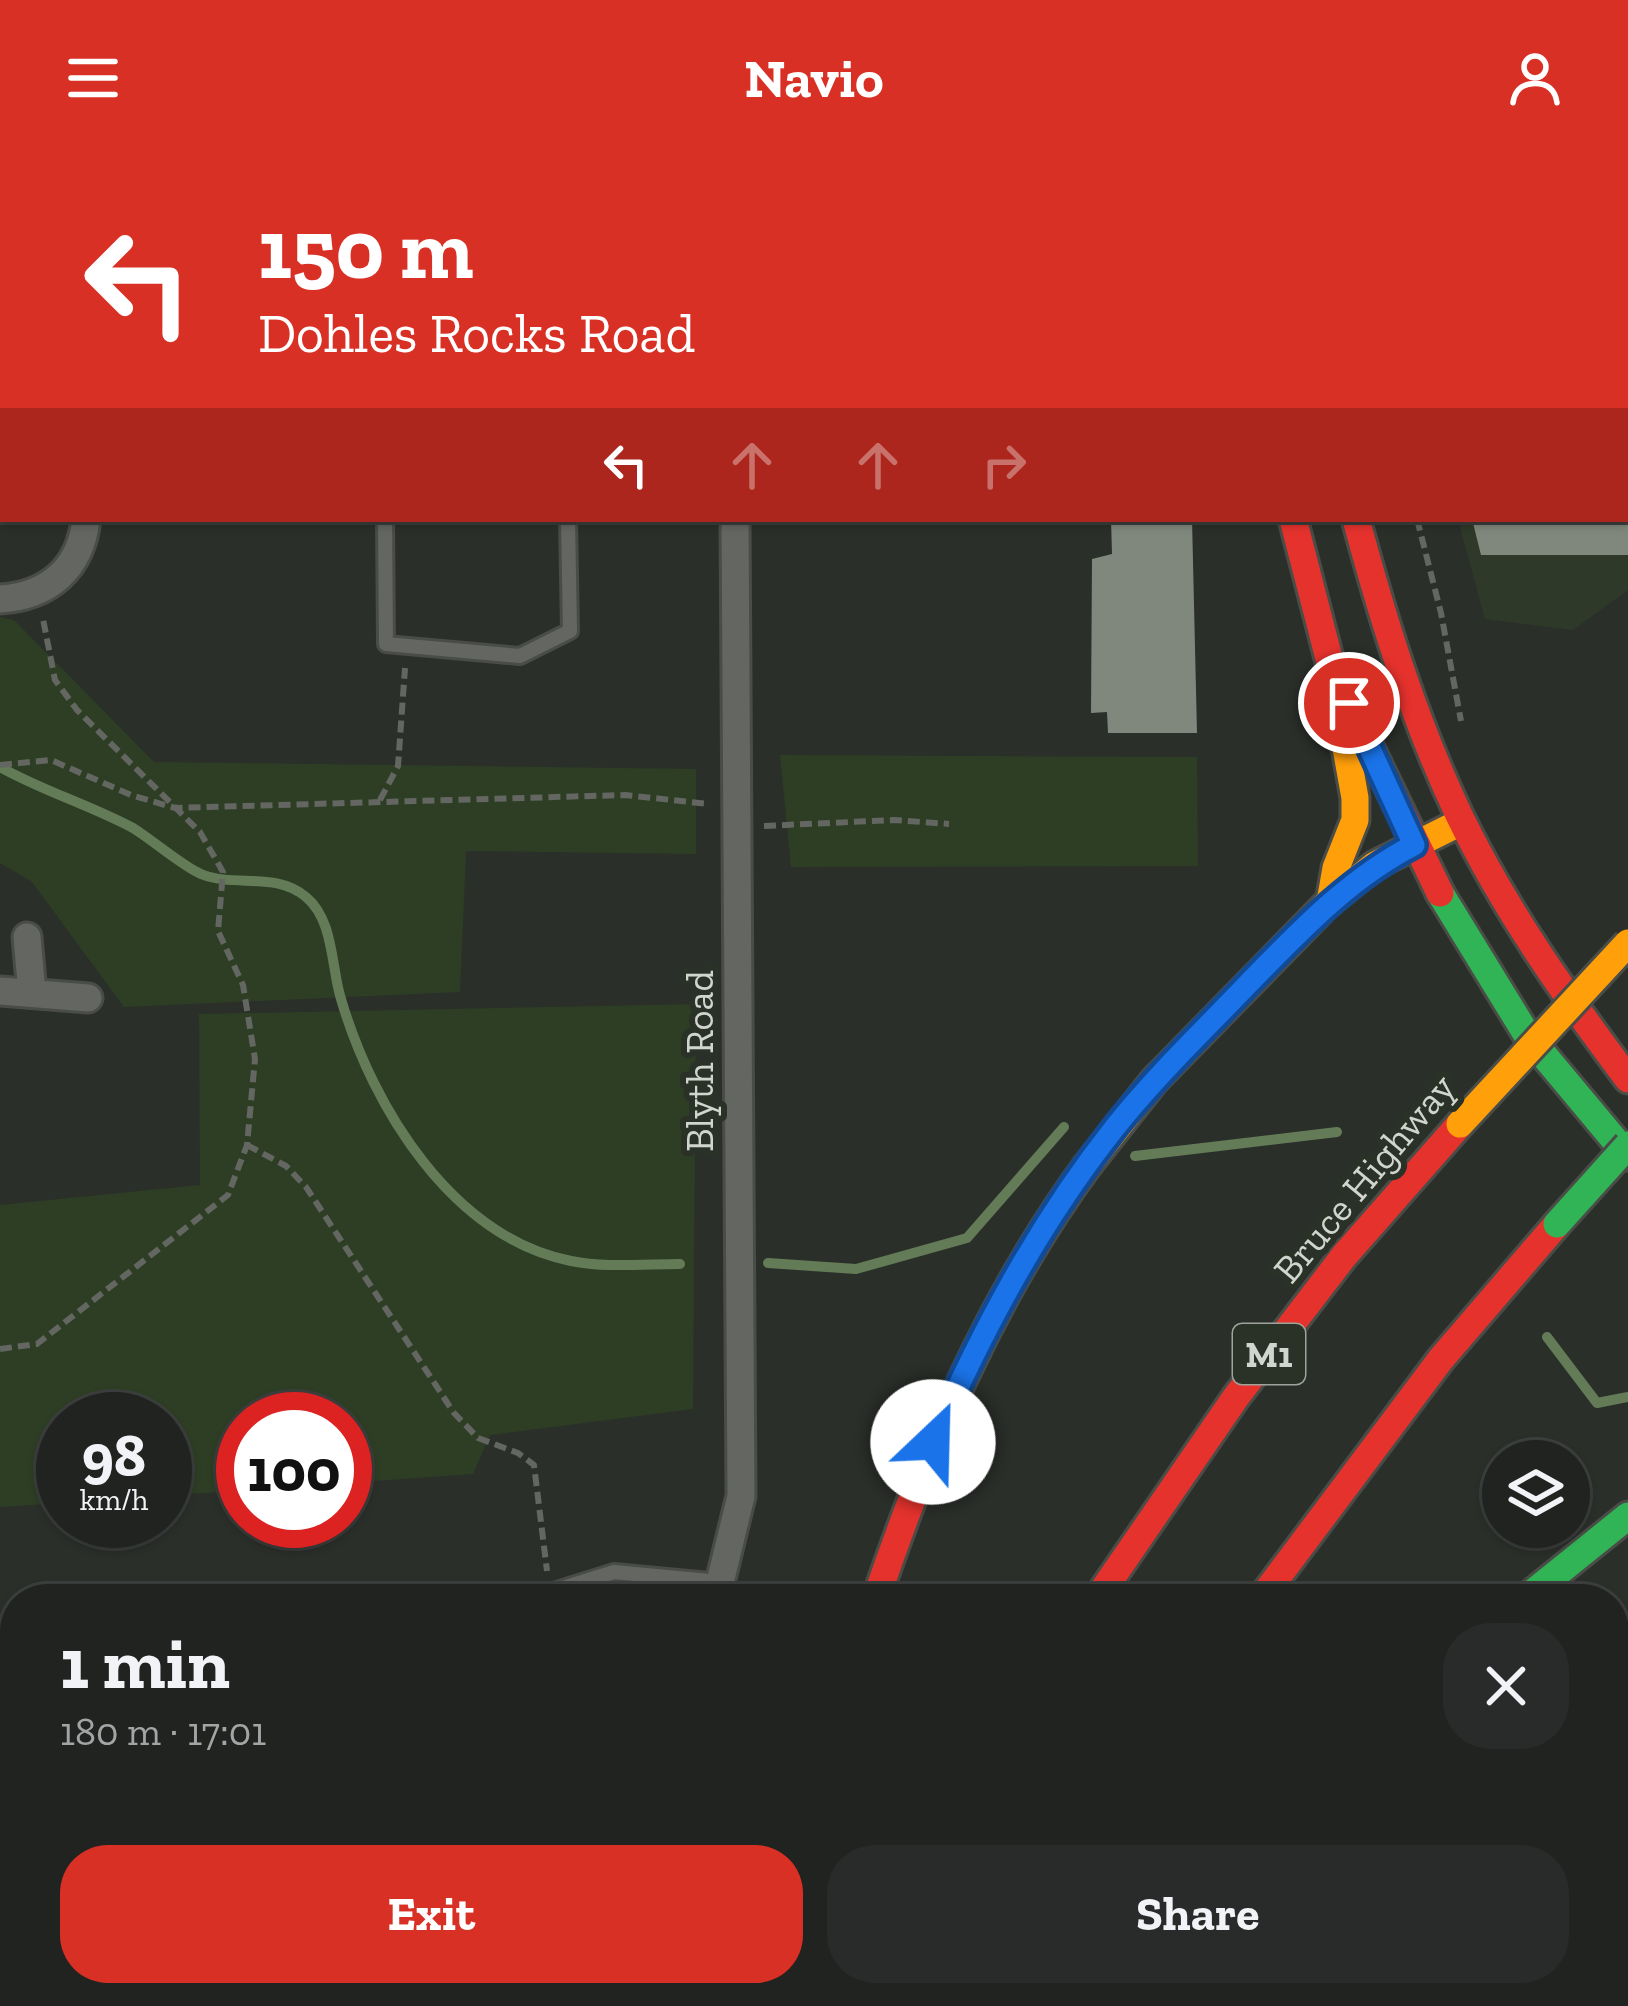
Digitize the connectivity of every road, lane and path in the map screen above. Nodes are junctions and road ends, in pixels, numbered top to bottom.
1 (86, 522) edge
2 (385, 522) edge
3 (568, 522) edge
4 (735, 522) edge
5 (1294, 522) edge
6 (1357, 522) edge
7 (1418, 522) edge
8 (14, 598) edge
9 (406, 646) junction
10 (1332, 670) junction
11 (1451, 672) dead end
12 (0, 765) edge
13 (379, 802) junction
14 (175, 808) junction
15 (737, 816) junction
16 (1461, 822) junction
17 (949, 824) dead end
18 (1414, 845) junction
19 (1330, 903) junction
20 (28, 937) dead end
21 (1628, 944) edge
22 (0, 992) edge
23 (32, 993) junction
24 (88, 998) dead end
25 (1628, 1079) edge
26 (247, 1145) junction
27 (1628, 1145) edge
28 (1628, 1156) edge
29 (0, 1349) edge
30 (1628, 1516) edge
31 (548, 1584) edge
32 (575, 1584) edge
33 (683, 1584) edge
34 (719, 1584) edge
35 (881, 1584) edge
36 (1107, 1584) edge
37 (1273, 1584) edge
38 (1544, 1584) edge

1 - 8 street
2 - 9 lane
3 - 9 lane
4 - 15 street, Blyth Road
5 - 10 main road
6 - 16 main road
7 - 11 path
8 - 14 path
9 - 13 path
10 - 18 main road
10 - 19 main road
12 - 14 path
13 - 14 path
13 - 15 path
14 - 26 path
15 - 17 path
15 - 34 street, Blyth Road
16 - 18 main road
16 - 25 main road
18 - 19 main road
18 - 28 main road
19 - 35 main road
20 - 23 street
21 - 36 main road, Bruce Highway / M1, bridge
22 - 23 street
23 - 24 street
26 - 29 path
26 - 31 path
27 - 37 main road, bridge
30 - 38 main road
32 - 33 lane

